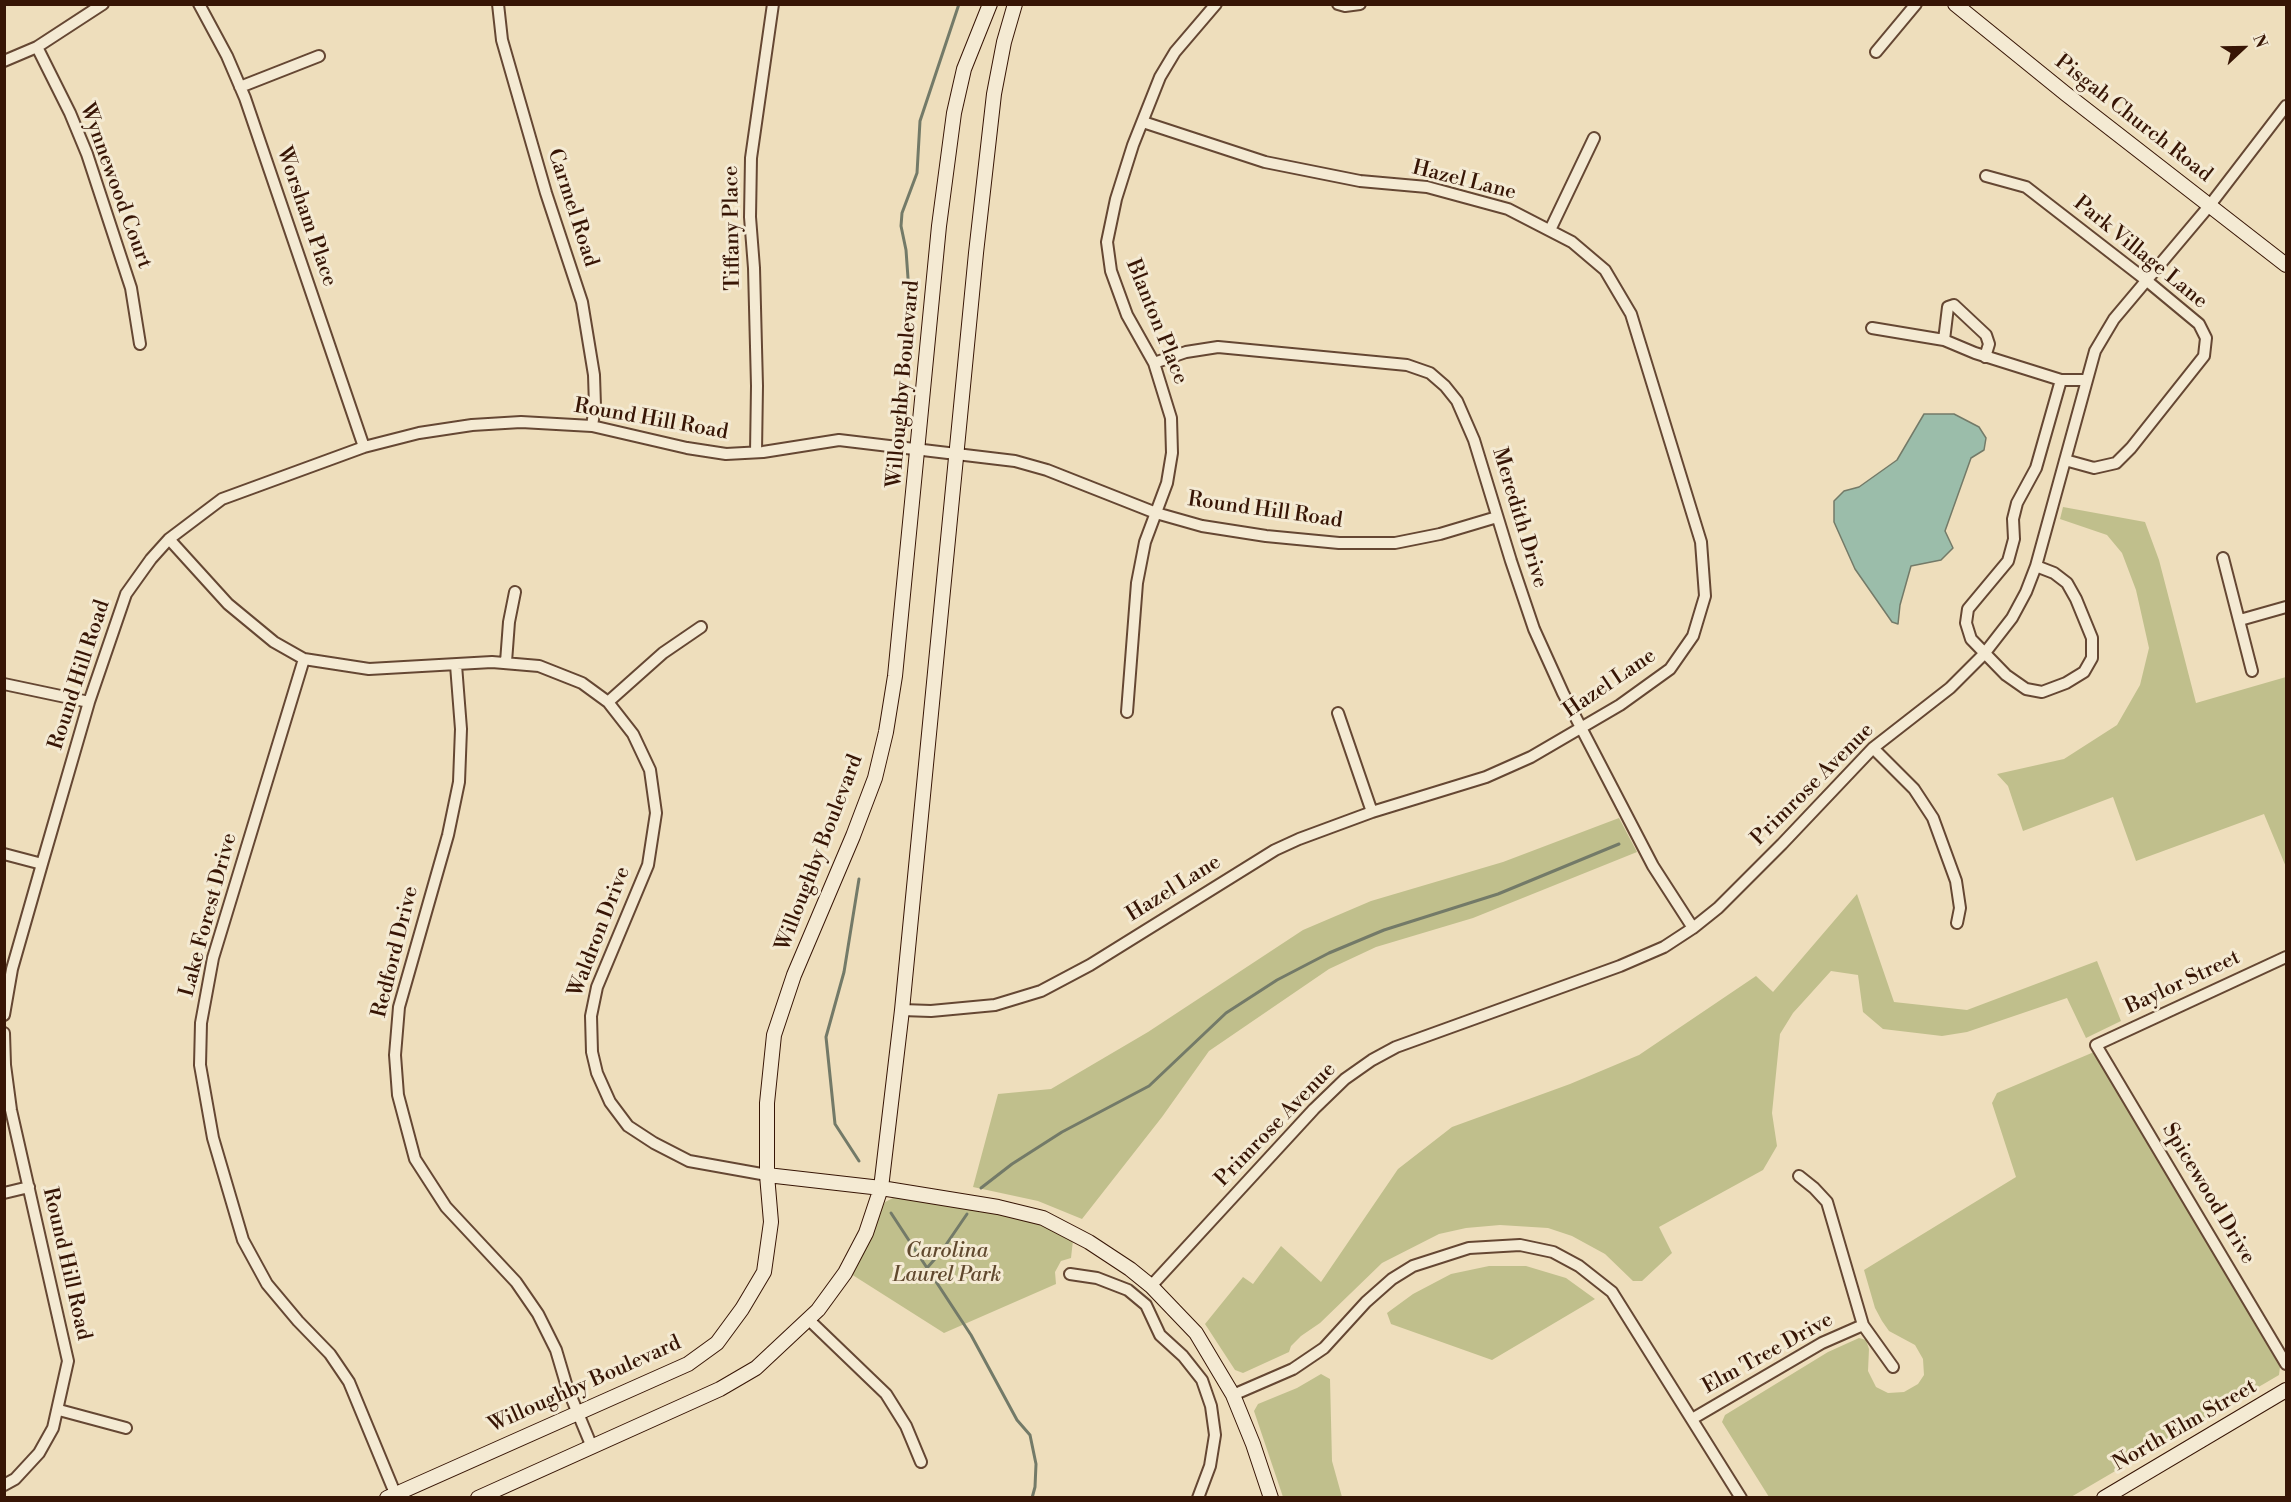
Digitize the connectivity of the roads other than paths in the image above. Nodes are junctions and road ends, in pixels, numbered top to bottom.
1 (103, 4) edge
2 (199, 4) edge
3 (498, 4) edge
4 (773, 4) edge
5 (990, 4) edge
6 (1015, 4) edge
7 (1216, 4) edge
8 (1338, 4) edge
9 (1360, 4) edge
10 (1916, 4) edge
11 (1955, 4) edge
12 (38, 47) junction
13 (1875, 52) dead end
14 (319, 56) dead end
15 (4, 61) edge
16 (240, 87) junction
17 (2286, 106) edge
18 (1143, 122) junction
19 (1594, 138) dead end
20 (1986, 176) dead end
21 (2210, 205) junction
22 (1550, 230) junction
23 (2286, 266) edge
24 (2146, 280) junction
25 (1872, 328) dead end
26 (1944, 340) junction
27 (140, 344) dead end
28 (1985, 357) junction
29 (1154, 363) junction
30 (2061, 380) junction
31 (2086, 380) junction
32 (592, 426) junction
33 (364, 447) junction
34 (918, 448) junction
35 (756, 452) junction
36 (957, 454) junction
37 (2065, 460) junction
38 (1156, 513) junction
39 (1497, 517) junction
40 (169, 539) junction
41 (2223, 558) dead end
42 (2036, 566) junction
43 (515, 592) dead end
44 (2286, 607) edge
45 (2240, 620) junction
46 (701, 627) dead end
47 (1984, 654) junction
48 (304, 659) junction
49 (506, 662) junction
50 (456, 665) junction
51 (2253, 671) dead end
52 (4, 684) edge
53 (89, 702) junction
54 (608, 702) junction
55 (1127, 712) dead end
56 (1338, 713) dead end
57 (1582, 728) junction
58 (1873, 748) junction
59 (1372, 812) junction
60 (4, 854) edge
61 (42, 864) junction
62 (1957, 923) dead end
63 (1692, 928) junction
64 (2286, 957) edge
65 (902, 1010) junction
66 (4, 1015) edge
67 (4, 1033) edge
68 (2096, 1045) joint
69 (767, 1175) junction
70 (1798, 1176) dead end
71 (29, 1187) junction
72 (881, 1188) junction
73 (4, 1193) edge
74 (1070, 1274) dead end
75 (1151, 1286) junction
76 (808, 1319) junction
77 (1863, 1325) junction
78 (2286, 1364) edge
79 (1893, 1367) dead end
80 (2286, 1390) edge
81 (1233, 1395) junction
82 (59, 1410) junction
83 (577, 1412) junction
84 (1692, 1419) junction
85 (126, 1428) dead end
86 (592, 1447) junction
87 (921, 1462) dead end
88 (4, 1485) edge
89 (393, 1496) edge
90 (478, 1497) edge
91 (1197, 1497) edge
92 (1271, 1497) edge
93 (1741, 1497) edge
94 (2104, 1497) edge

1 - 12 street
2 - 16 street, Worsham Place
3 - 32 street, Carmel Road
4 - 35 street, Tiffany Place
5 - 34 street, Willoughby Boulevard
6 - 36 street
7 - 18 street, Blanton Place
8 - 9 street
10 - 13 street
11 - 21 street, Pisgah Church Road
12 - 15 street
12 - 27 street, Wynnewood Court
14 - 16 street
16 - 33 street, Worsham Place
17 - 21 street, Primrose Avenue
18 - 22 street, Hazel Lane
18 - 29 street, Blanton Place
19 - 22 street
20 - 24 street, Park Village Lane
21 - 23 street, Pisgah Church Road
21 - 24 street, Primrose Avenue
22 - 57 street, Hazel Lane
24 - 31 street, Primrose Avenue
24 - 37 street, Park Village Lane
25 - 26 street
26 - 28 street
26 - 28 street
28 - 30 street
29 - 38 street, Blanton Place
29 - 39 street, Meredith Drive
30 - 31 street
30 - 47 street
31 - 37 street, Primrose Avenue
32 - 33 street, Round Hill Road
32 - 35 street, Round Hill Road
33 - 40 street, Round Hill Road
34 - 35 street, Round Hill Road
34 - 36 street, Round Hill Road
34 - 69 street, Willoughby Boulevard
36 - 38 street, Round Hill Road
36 - 65 street
37 - 42 street, Primrose Avenue
38 - 39 street, Round Hill Road
38 - 55 street, Blanton Place
39 - 57 street, Meredith Drive
40 - 48 street, Waldron Drive
40 - 53 street, Round Hill Road
41 - 45 street
42 - 47 street, Primrose Avenue
42 - 47 street
43 - 49 street
44 - 45 street
45 - 51 street
46 - 54 street
47 - 58 street, Primrose Avenue
48 - 50 street, Waldron Drive
48 - 89 street, Lake Forest Drive
49 - 50 street, Waldron Drive
49 - 54 street, Waldron Drive
50 - 83 street, Redford Drive
52 - 53 street
53 - 61 street, Round Hill Road
54 - 69 street, Waldron Drive
56 - 59 street
57 - 59 street, Hazel Lane
57 - 63 street, Meredith Drive
58 - 62 street
58 - 63 street, Primrose Avenue
59 - 65 street, Hazel Lane
60 - 61 street
61 - 66 street, Round Hill Road
63 - 75 street, Primrose Avenue
64 - 68 street, Baylor Street
65 - 72 street
67 - 71 street, Round Hill Road
68 - 78 street, Spicewood Drive
69 - 72 street, Waldron Drive
69 - 83 street, Willoughby Boulevard
70 - 77 street
71 - 73 street
71 - 82 street, Round Hill Road
72 - 75 street, Waldron Drive
72 - 76 street
74 - 91 street
75 - 81 street, Waldron Drive
76 - 86 street
76 - 87 street
77 - 79 street
77 - 84 street, Elm Tree Drive
80 - 94 street, North Elm Street
81 - 84 street
81 - 92 street, Waldron Drive
82 - 85 street
82 - 88 street, Round Hill Road
83 - 86 street, Redford Drive
83 - 89 street, Willoughby Boulevard
84 - 93 street
86 - 90 street

